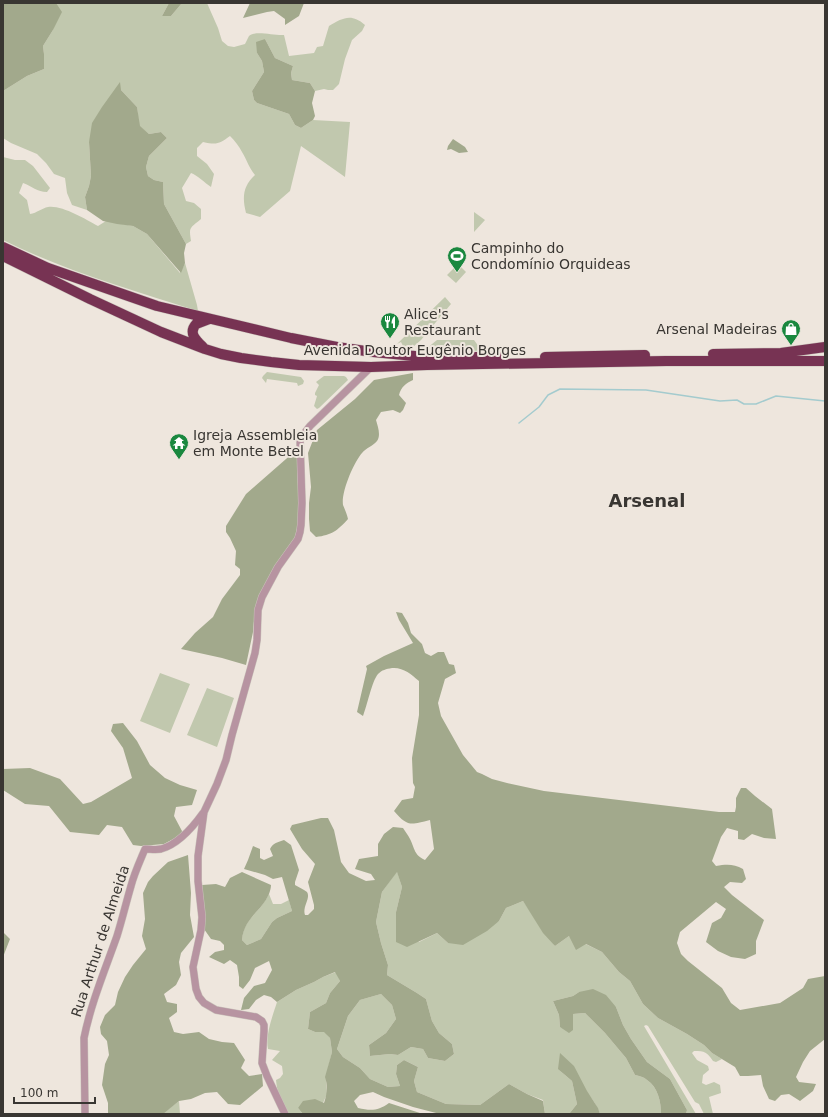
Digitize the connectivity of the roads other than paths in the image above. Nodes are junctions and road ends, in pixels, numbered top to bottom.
1 (3, 247) edge
2 (3, 256) edge
3 (209, 319) junction
4 (825, 347) edge
5 (205, 349) junction
6 (825, 361) edge
7 (371, 367) junction
8 (204, 812) junction
9 (85, 1114) edge
10 (285, 1114) edge

1 - 3 highway, Avenida Doutor Eugênio Borges
2 - 5 highway, Avenida Doutor Eugênio Borges
3 - 4 highway, Avenida Doutor Eugênio Borges
3 - 5 highway
5 - 7 highway, Avenida Doutor Eugênio Borges
6 - 7 highway, Avenida Doutor Eugênio Borges
7 - 8 street
8 - 9 street, Rua Arthur de Almeida
8 - 10 street

